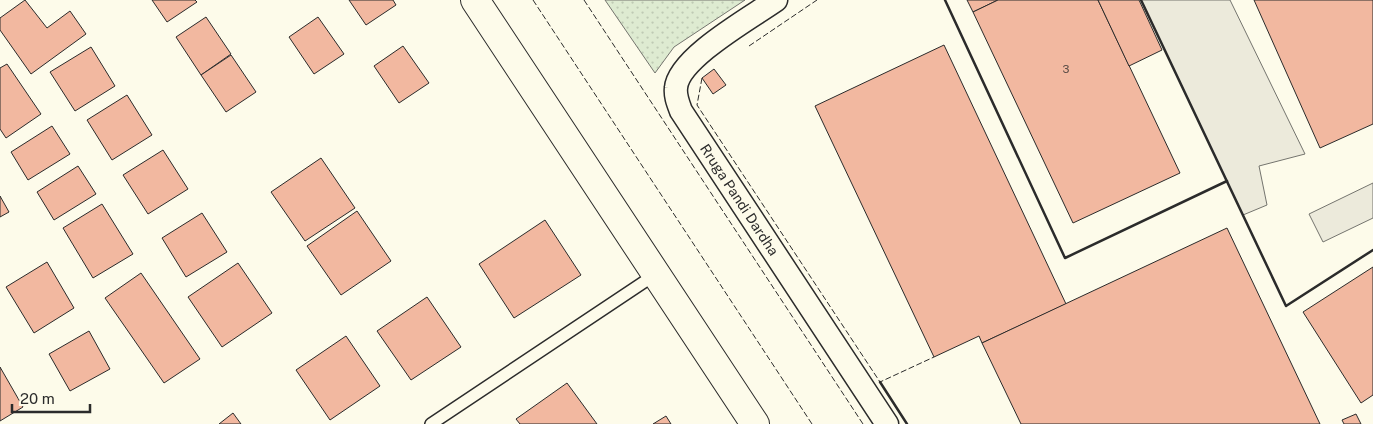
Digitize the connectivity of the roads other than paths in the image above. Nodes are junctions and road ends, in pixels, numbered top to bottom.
1 (475, 0) edge
2 (776, 0) edge
3 (656, 274) junction
4 (431, 424) edge
5 (755, 424) edge
6 (887, 424) edge

1 - 3 street
2 - 6 street, Rruga Pandi Dardha
3 - 4 lane
3 - 5 street

